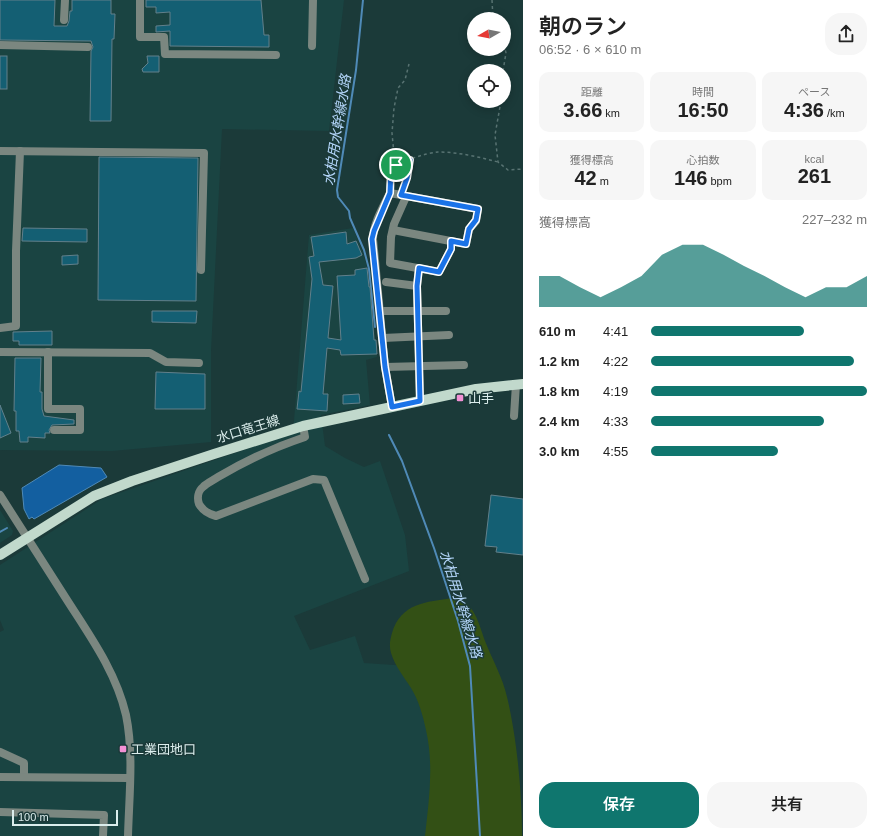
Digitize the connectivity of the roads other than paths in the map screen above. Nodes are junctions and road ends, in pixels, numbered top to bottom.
1 (64, 0) edge
2 (140, 0) edge
3 (313, 0) edge
4 (64, 20) dead end
5 (0, 45) edge
6 (312, 46) dead end
7 (88, 47) dead end
8 (276, 55) dead end
9 (0, 151) edge
10 (20, 151) junction
11 (403, 196) junction
12 (393, 230) junction
13 (451, 241) junction
14 (419, 268) junction
15 (201, 270) dead end
16 (386, 282) dead end
17 (417, 286) junction
18 (381, 311) junction
19 (418, 311) junction
20 (446, 311) dead end
21 (0, 328) edge
22 (449, 335) dead end
23 (418, 337) junction
24 (383, 338) junction
25 (0, 352) edge
26 (48, 352) junction
27 (200, 363) dead end
28 (464, 365) dead end
29 (418, 366) junction
30 (385, 367) junction
31 (520, 384) edge
32 (420, 401) junction
33 (392, 407) junction
34 (514, 416) dead end
35 (303, 426) junction
36 (54, 430) dead end
37 (0, 495) edge
38 (27, 538) junction
39 (0, 555) edge
40 (365, 579) dead end
41 (0, 752) edge
42 (24, 776) junction
43 (0, 777) edge
44 (130, 778) junction
45 (0, 812) edge
46 (104, 836) edge
47 (128, 836) edge

1 - 4 street
2 - 8 street
3 - 6 street
5 - 7 street
9 - 10 street
10 - 15 street
10 - 21 street
11 - 12 street
11 - 13 street
11 - 18 street
12 - 13 street
12 - 14 street
13 - 14 street
14 - 17 street
16 - 17 street
17 - 19 street
18 - 19 street
18 - 24 street
19 - 20 street
19 - 23 street
22 - 23 street
23 - 24 street
23 - 29 street
24 - 30 street
25 - 26 street
26 - 27 street
26 - 36 street
28 - 29 street
29 - 30 street
29 - 32 street
30 - 33 street
31 - 32 main road, 水口竜王線
31 - 34 street
32 - 33 main road, 水口竜王線
33 - 35 main road, 水口竜王線
35 - 38 main road, 水口竜王線
35 - 40 street
37 - 38 street
38 - 39 main road, 水口竜王線
38 - 44 street
41 - 42 street
42 - 43 street
42 - 44 street
44 - 47 street
45 - 46 street

